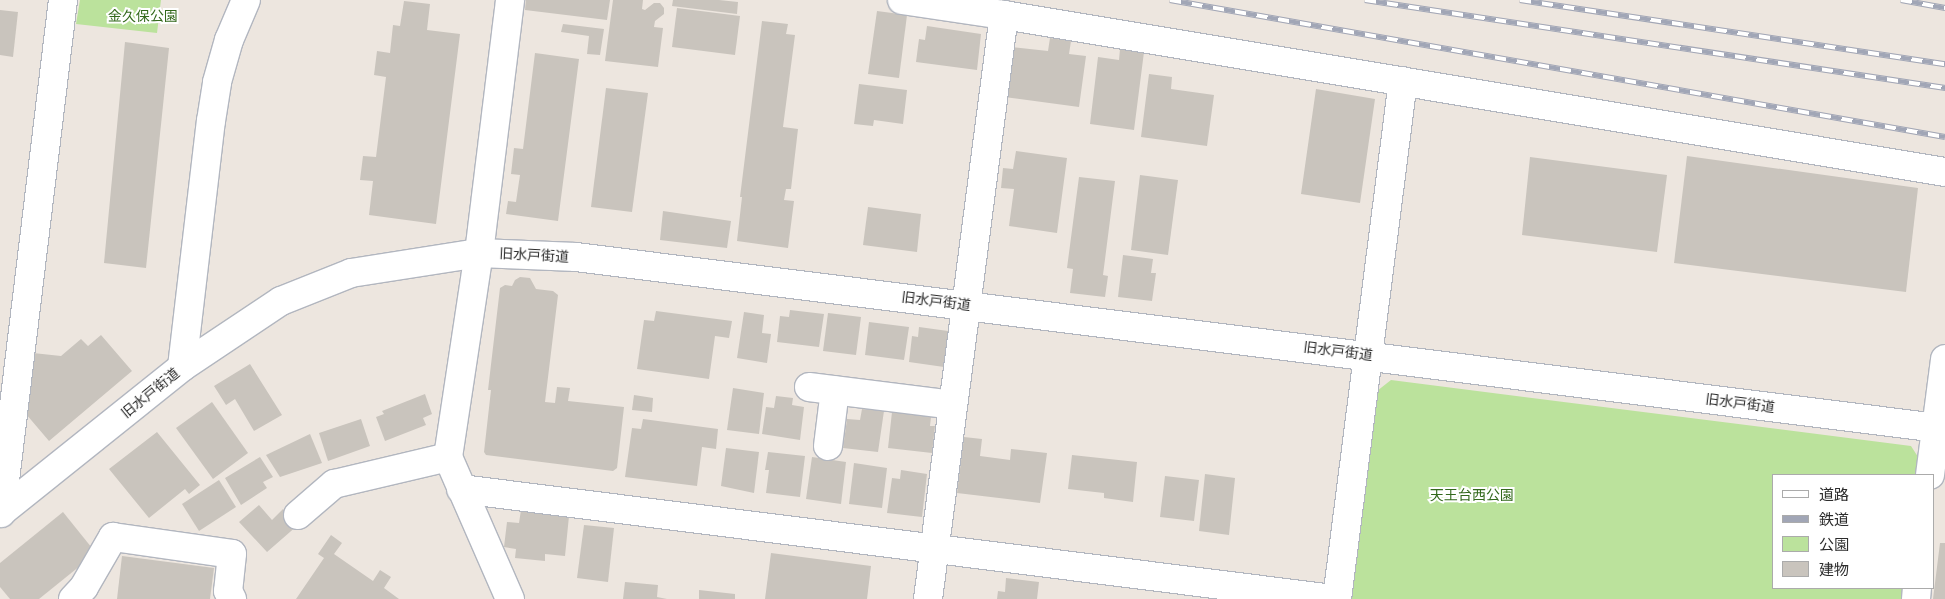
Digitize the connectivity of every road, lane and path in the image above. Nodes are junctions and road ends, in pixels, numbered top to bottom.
1 (63, 0) edge
2 (246, 0) edge
3 (510, 0) edge
4 (902, 0) edge
5 (1004, 15) junction
6 (1403, 81) junction
7 (1945, 172) edge
8 (479, 253) junction
9 (966, 305) junction
10 (1367, 355) junction
11 (1945, 359) edge
12 (182, 367) junction
13 (953, 405) junction
14 (1940, 428) edge
15 (828, 446) dead end
16 (448, 457) junction
17 (1930, 474) edge
18 (461, 489) junction
19 (1, 513) edge
20 (298, 515) dead end
21 (934, 549) junction
22 (73, 599) edge
23 (232, 599) edge
24 (510, 599) edge
25 (928, 599) edge
26 (1335, 599) edge

1 - 19 street
2 - 12 street
3 - 8 street
4 - 5 street
5 - 6 street
5 - 9 street
6 - 7 street
6 - 10 street
8 - 9 street, 旧水戸街道
8 - 12 street, 旧水戸街道
8 - 16 street
9 - 10 street, 旧水戸街道
9 - 13 street
10 - 14 street, 旧水戸街道
10 - 26 street
11 - 14 street
12 - 19 street, 旧水戸街道
13 - 15 street
13 - 21 street
14 - 17 street
16 - 18 street
16 - 20 street
18 - 21 street
18 - 24 street
21 - 25 street
21 - 26 street
22 - 23 street

